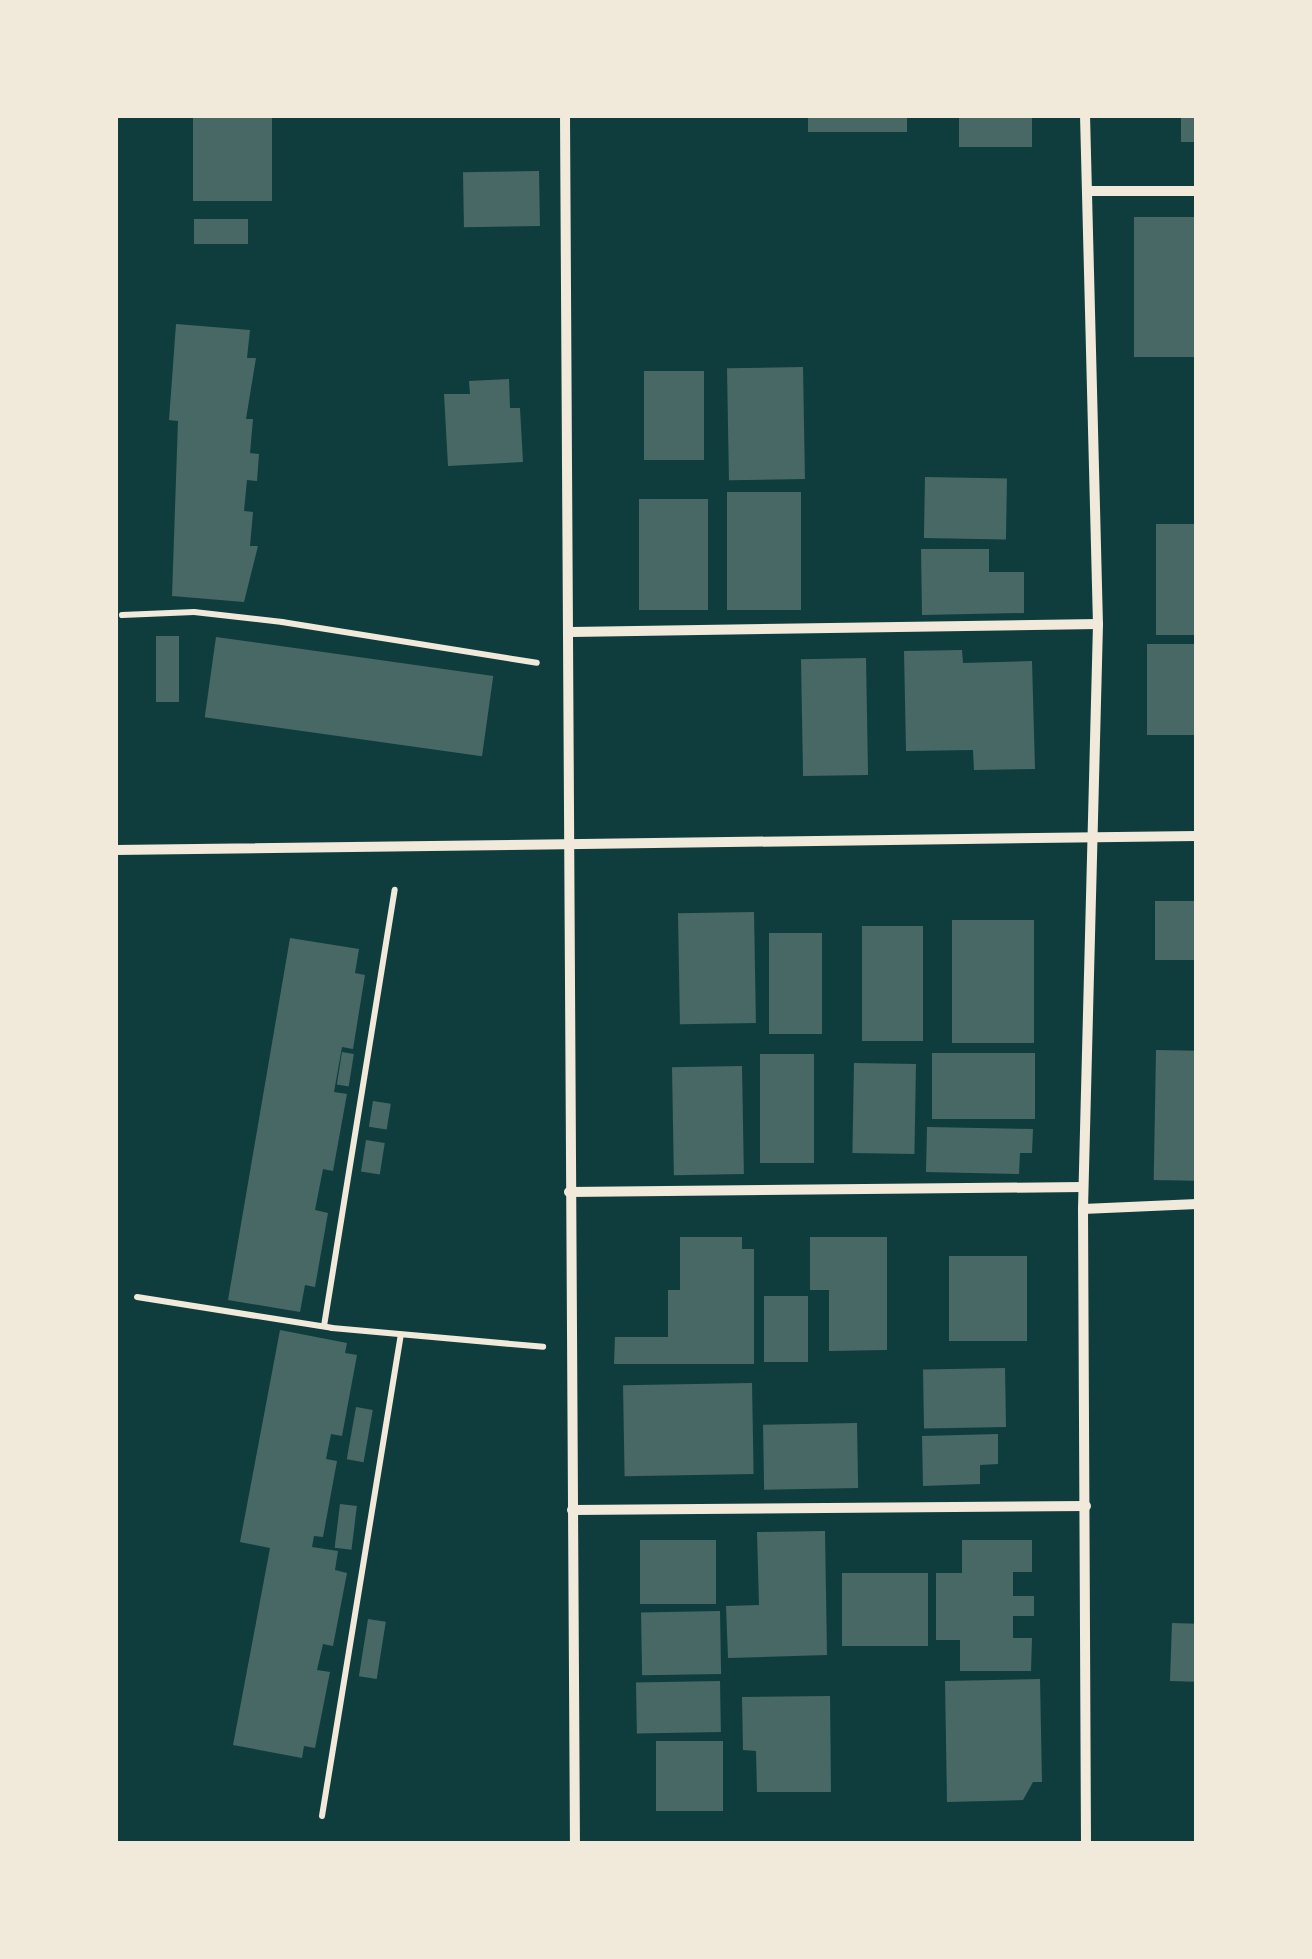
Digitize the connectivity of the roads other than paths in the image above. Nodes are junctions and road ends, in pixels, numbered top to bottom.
1 (565, 115) edge
2 (1086, 115) edge
3 (1088, 191) junction
4 (1197, 191) edge
5 (1098, 624) junction
6 (571, 632) junction
7 (1094, 836) junction
8 (1197, 836) edge
9 (572, 843) junction
10 (115, 850) edge
11 (1083, 1187) junction
12 (569, 1192) junction
13 (1197, 1204) edge
14 (1083, 1209) junction
15 (1086, 1506) junction
16 (572, 1510) junction
17 (575, 1844) edge
18 (1086, 1844) edge

1 - 6 street
2 - 3 street
3 - 4 street
3 - 5 street
5 - 6 street
5 - 7 street
6 - 9 street
7 - 8 street
7 - 9 street
7 - 11 street
9 - 10 street
9 - 12 street
11 - 12 street
11 - 14 street
12 - 16 street
13 - 14 street
14 - 15 street
15 - 16 street
15 - 18 street
16 - 17 street

